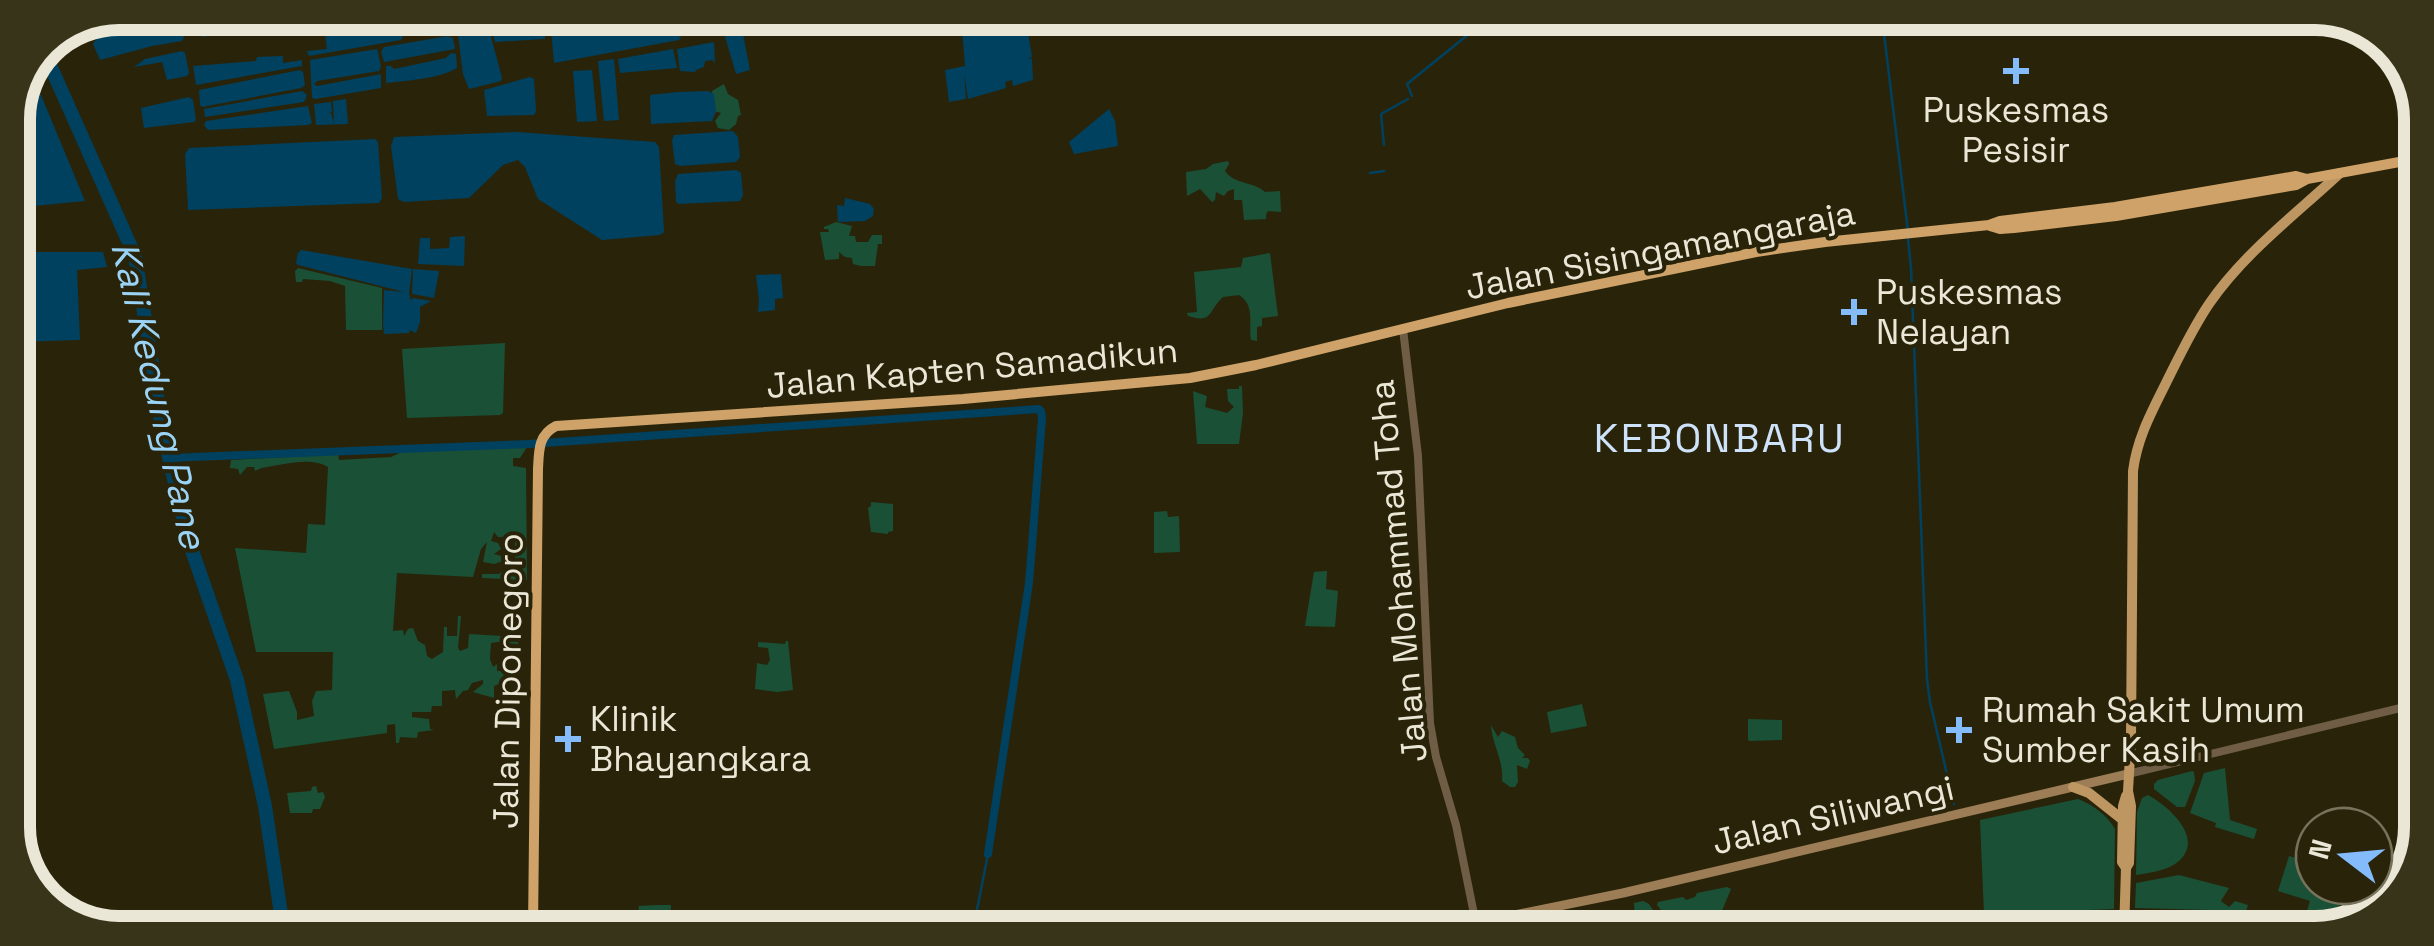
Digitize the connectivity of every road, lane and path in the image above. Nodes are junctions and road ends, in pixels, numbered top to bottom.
1 (2404, 161) edge
2 (2340, 173) junction
3 (1403, 330) junction
4 (542, 441) joint
5 (2404, 707) edge
6 (2128, 774) junction
7 (2073, 787) junction
8 (2128, 791) junction
9 (2123, 820) junction
10 (2126, 868) junction
11 (533, 916) edge
12 (1474, 916) edge
13 (1514, 916) edge
14 (2125, 916) edge

1 - 2 highway, Jalan Sisingamangaraja
2 - 3 highway, Jalan Sisingamangaraja
2 - 6 main road
3 - 4 highway, Jalan Kapten Samadikun
3 - 12 street, Jalan Mohammad Toha
4 - 11 highway, Jalan Diponegoro
5 - 6 street, Jalan Siliwangi
6 - 7 main road, Jalan Siliwangi
6 - 8 main road
7 - 9 main road
7 - 13 main road, Jalan Siliwangi
8 - 9 main road
8 - 10 main road
9 - 10 main road
10 - 14 main road

